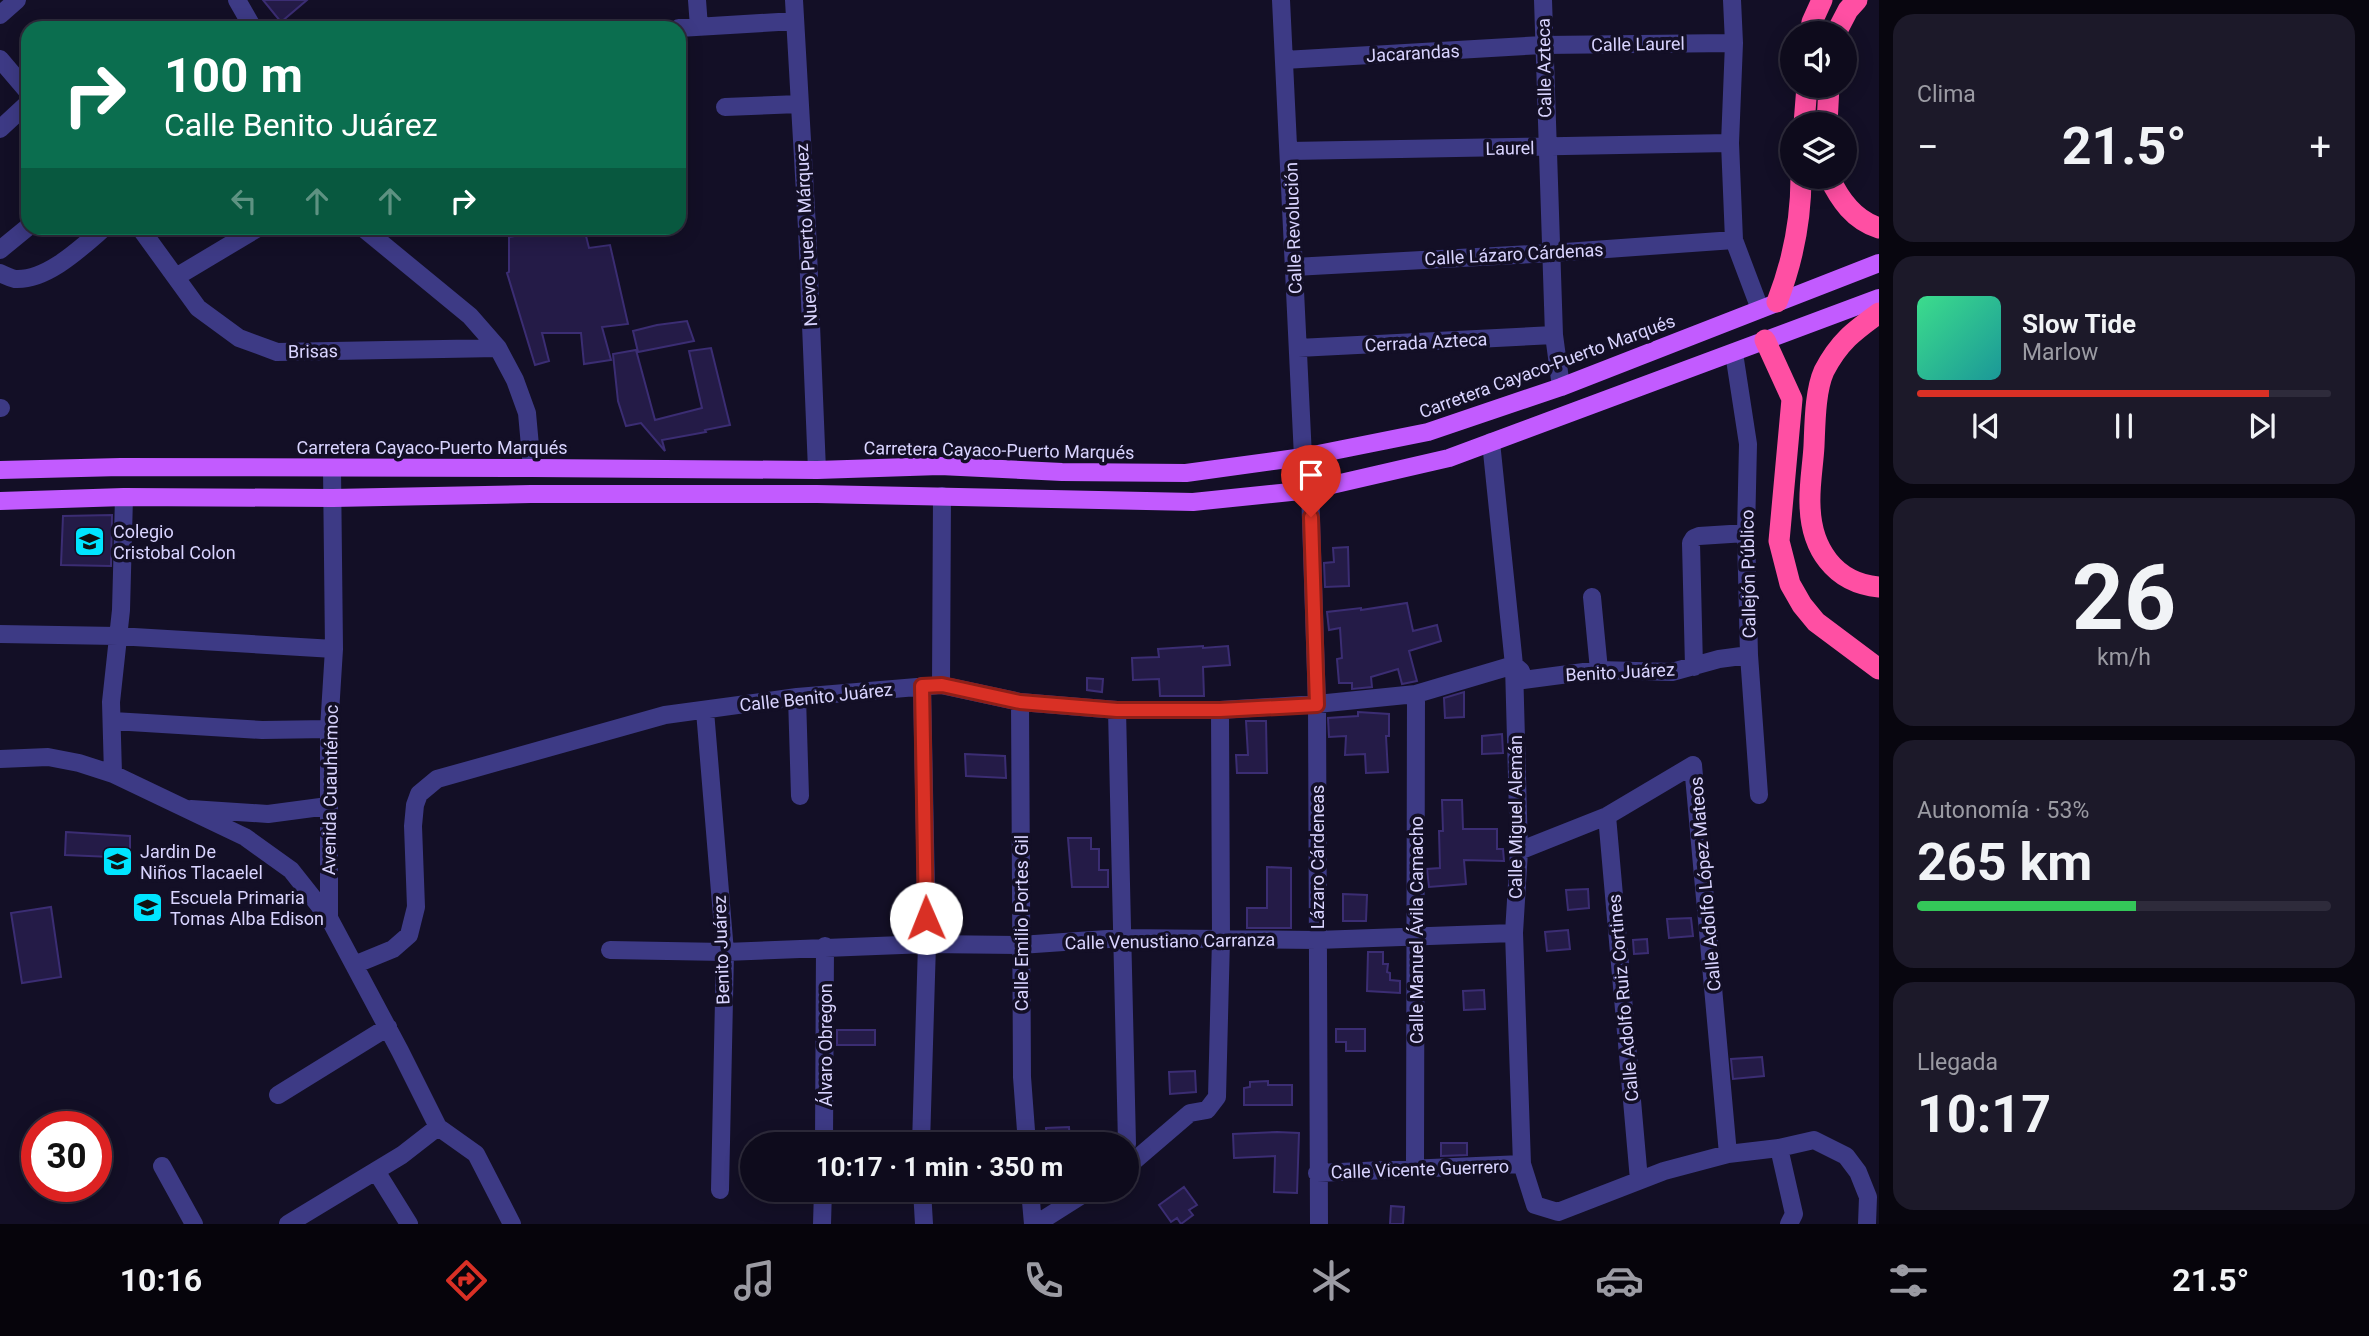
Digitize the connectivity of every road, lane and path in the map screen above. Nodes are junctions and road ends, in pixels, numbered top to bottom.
1 (17, 0) edge
2 (237, 0) edge
3 (697, 0) edge
4 (794, 0) edge
5 (1281, 0) edge
6 (1543, 0) edge
7 (1732, 0) edge
8 (1822, 0) edge
9 (1857, 0) edge
10 (0, 15) edge
11 (249, 21) edge
12 (795, 21) junction
13 (1812, 21) edge
14 (1842, 21) edge
15 (699, 27) junction
16 (686, 28) edge
17 (1734, 43) junction
18 (1542, 45) junction
19 (0, 59) edge
20 (1284, 60) junction
21 (21, 84) edge
22 (799, 104) junction
23 (725, 107) dead end
24 (21, 110) edge
25 (0, 129) edge
26 (1730, 143) junction
27 (1546, 148) junction
28 (1289, 151) junction
29 (1801, 189) edge
30 (1835, 189) edge
31 (1879, 228) edge
32 (21, 233) edge
33 (96, 235) edge
34 (145, 235) edge
35 (246, 235) edge
36 (372, 235) edge
37 (1734, 240) junction
38 (0, 250) edge
39 (1551, 253) junction
40 (1879, 263) edge
41 (1294, 267) junction
42 (0, 273) edge
43 (176, 276) junction
44 (1879, 298) edge
45 (1769, 306) junction
46 (1879, 313) edge
47 (1554, 335) junction
48 (1766, 340) junction
49 (498, 348) junction
50 (1298, 348) junction
51 (1734, 353) junction
52 (1561, 387) junction
53 (1491, 442) junction
54 (1303, 457) junction
55 (532, 468) junction
56 (332, 469) junction
57 (0, 470) edge
58 (817, 470) junction
59 (1310, 491) junction
60 (942, 496) junction
61 (124, 497) junction
62 (333, 498) junction
63 (0, 501) edge
64 (1746, 533) junction
65 (1879, 586) edge
66 (1592, 597) dead end
67 (0, 634) edge
68 (117, 636) junction
69 (334, 649) junction
70 (1749, 654) junction
71 (1514, 665) junction
72 (1694, 667) junction
73 (1879, 668) edge
74 (1599, 670) junction
75 (942, 685) junction
76 (922, 686) junction
77 (1416, 694) junction
78 (797, 697) junction
79 (1020, 702) junction
80 (1317, 705) junction
81 (1117, 710) junction
82 (1220, 710) junction
83 (705, 711) junction
84 (113, 721) junction
85 (329, 729) junction
86 (0, 759) edge
87 (113, 774) junction
88 (1759, 795) dead end
89 (800, 796) dead end
90 (328, 806) junction
91 (181, 808) junction
92 (1607, 816) junction
93 (1519, 851) junction
94 (329, 918) junction
95 (1514, 933) junction
96 (1417, 938) junction
97 (1122, 939) junction
98 (1221, 939) junction
99 (1317, 940) junction
100 (927, 944) junction
101 (1020, 944) junction
102 (825, 946) junction
103 (610, 950) dead end
104 (725, 952) junction
105 (354, 965) junction
106 (388, 1027) junction
107 (278, 1096) dead end
108 (438, 1127) junction
109 (824, 1132) edge
110 (921, 1132) edge
111 (1026, 1132) edge
112 (1127, 1132) edge
113 (1779, 1147) junction
114 (1728, 1154) junction
115 (1139, 1157) edge
116 (1522, 1164) junction
117 (162, 1166) dead end
118 (1415, 1167) junction
119 (376, 1171) junction
120 (1317, 1173) junction
121 (1639, 1180) junction
122 (720, 1190) dead end
123 (823, 1202) edge
124 (923, 1202) edge
125 (1031, 1202) edge
126 (1070, 1202) edge
127 (194, 1224) edge
128 (288, 1224) edge
129 (409, 1224) edge
130 (512, 1224) edge
131 (822, 1224) edge
132 (924, 1224) edge
133 (1034, 1224) edge
134 (1319, 1224) edge
135 (1789, 1224) edge
136 (1867, 1224) edge

1 - 10 street
2 - 11 street
3 - 15 street
4 - 12 street, Nuevo Puerto Márquez
5 - 20 street, Calle Revolución
6 - 18 street, Calle Azteca
7 - 17 street
8 - 13 highway
9 - 14 highway
12 - 15 street
12 - 22 street, Nuevo Puerto Márquez
15 - 16 street
17 - 18 street, Calle Laurel
17 - 26 street
18 - 20 street, Jacarandas
18 - 27 street, Calle Azteca
19 - 21 street
20 - 28 street, Calle Revolución
22 - 23 street
22 - 58 street, Nuevo Puerto Márquez
24 - 25 street
26 - 27 street, Laurel
26 - 37 street
27 - 28 street, Laurel
27 - 39 street, Calle Azteca
28 - 41 street, Calle Revolución
29 - 45 highway
30 - 31 highway
32 - 38 street
33 - 42 street
34 - 43 street, Brisas
35 - 43 street
36 - 49 street
37 - 39 street, Calle Lázaro Cárdenas
37 - 45 street
39 - 41 street, Calle Lázaro Cárdenas
39 - 47 street, Calle Azteca
40 - 45 main road, Carretera Cayaco-Puerto Marqués
41 - 50 street, Calle Revolución
43 - 49 street, Brisas
44 - 48 main road
45 - 52 main road, Carretera Cayaco-Puerto Marqués
46 - 65 highway
47 - 50 street, Cerrada Azteca
47 - 52 street, Calle Azteca
48 - 51 main road
48 - 73 highway
49 - 55 street
50 - 54 street, Calle Revolución
51 - 53 main road
51 - 64 street, Callejón Público
52 - 54 main road, Carretera Cayaco-Puerto Marqués
53 - 59 main road
53 - 71 street, Calle Miguel Alemán
54 - 58 main road, Carretera Cayaco-Puerto Marqués
55 - 56 main road, Carretera Cayaco-Puerto Marqués
55 - 58 main road, Carretera Cayaco-Puerto Marqués
56 - 57 main road, Carretera Cayaco-Puerto Marqués
56 - 62 street, Avenida Cuauhtémoc
59 - 60 main road
59 - 80 street, Lázaro Cárdeneas
60 - 62 main road
60 - 75 street
61 - 62 main road
61 - 63 main road
61 - 68 street
62 - 69 street, Avenida Cuauhtémoc
64 - 70 street, Callejón Público
64 - 72 street, Benito Juárez
66 - 74 street
67 - 68 street
68 - 69 street
68 - 84 street
69 - 85 street, Avenida Cuauhtémoc
70 - 72 street, Benito Juárez
70 - 88 street, Callejón Público
71 - 74 street, Benito Juárez
71 - 77 street, Calle Benito Juárez
71 - 93 street, Calle Miguel Alemán
72 - 74 street, Benito Juárez
75 - 76 street, Calle Benito Juárez
75 - 79 street, Calle Benito Juárez
76 - 78 street, Calle Benito Juárez
76 - 100 street
77 - 80 street, Calle Benito Juárez
77 - 96 street, Calle Manuel Ávila Camacho
78 - 83 street, Calle Benito Juárez
78 - 89 street
79 - 81 street, Calle Benito Juárez
79 - 101 street, Calle Emilio Portes Gil
80 - 82 street, Calle Benito Juárez
80 - 99 street, Lázaro Cárdeneas
81 - 82 street, Calle Benito Juárez
81 - 97 street
82 - 98 street
83 - 104 street, Benito Juárez
83 - 105 street, Calle Benito Juárez
84 - 85 street
84 - 87 street
85 - 90 street, Avenida Cuauhtémoc
86 - 87 street
87 - 91 street
90 - 91 street
90 - 94 street, Avenida Cuauhtémoc
91 - 94 street
92 - 93 street, Calle Adolfo López Mateos
92 - 114 street, Calle Adolfo López Mateos
92 - 121 street, Calle Adolfo Ruiz Cortines
93 - 95 street, Calle Miguel Alemán
94 - 105 street, Avenida Cuauhtémoc
95 - 96 street, Calle Venustiano Carranza
95 - 116 street, Calle Miguel Alemán
96 - 99 street, Calle Venustiano Carranza
96 - 118 street, Calle Manuel Ávila Camacho
97 - 98 street, Calle Venustiano Carranza
97 - 101 street, Calle Venustiano Carranza
97 - 112 street
98 - 99 street, Calle Venustiano Carranza
98 - 115 street
99 - 120 street, Lázaro Cárdeneas
100 - 101 street, Calle Venustiano Carranza
100 - 102 street, Calle Venustiano Carranza
100 - 110 street
101 - 111 street, Calle Emilio Portes Gil
102 - 104 street, Calle Venustiano Carranza
102 - 109 street, Álvaro Obregon
103 - 104 street, Calle Venustiano Carranza
104 - 122 street, Benito Juárez
105 - 106 street, Avenida Cuauhtémoc
106 - 107 street
106 - 108 street, Avenida Cuauhtémoc
108 - 119 street
108 - 130 street, Avenida Cuauhtémoc
113 - 114 street
113 - 135 street
113 - 136 street
114 - 121 street
116 - 118 street, Calle Vicente Guerrero
116 - 121 street, Calle Miguel Alemán
117 - 127 street
118 - 120 street, Calle Vicente Guerrero
119 - 128 street
119 - 129 street
120 - 134 street, Lázaro Cárdeneas
123 - 131 street
124 - 132 street
125 - 133 street
126 - 133 street

